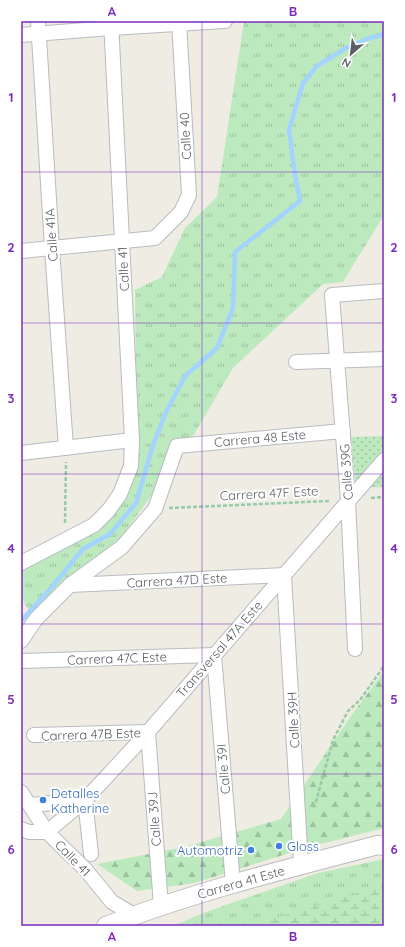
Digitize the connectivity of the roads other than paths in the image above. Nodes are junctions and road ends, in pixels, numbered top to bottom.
1 (225, 21) edge
2 (179, 23) edge
3 (111, 24) edge
4 (39, 27) edge
5 (21, 35) edge
6 (121, 242) junction
7 (52, 248) junction
8 (21, 251) edge
9 (384, 291) edge
10 (384, 359) edge
11 (296, 362) dead end
12 (337, 362) junction
13 (343, 431) junction
14 (132, 440) junction
15 (66, 448) junction
16 (21, 453) edge
17 (384, 460) edge
18 (348, 500) junction
19 (21, 563) edge
20 (284, 575) junction
21 (70, 585) junction
22 (21, 641) edge
23 (355, 649) dead end
24 (214, 655) junction
25 (21, 661) edge
26 (148, 732) junction
27 (34, 735) dead end
28 (21, 792) edge
29 (84, 800) junction
30 (30, 805) junction
31 (21, 829) edge
32 (47, 832) junction
33 (381, 846) edge
34 (91, 854) dead end
35 (301, 865) junction
36 (233, 884) junction
37 (161, 906) junction
38 (134, 915) junction
39 (106, 926) edge

1 - 2 street
2 - 3 street
2 - 6 street, Calle 40
3 - 4 street
3 - 6 street, Calle 41
4 - 5 street
4 - 7 street, Calle 41A
6 - 7 street
6 - 14 street, Calle 41
7 - 8 street
7 - 15 street, Calle 41A
9 - 12 street, Calle 39G
10 - 12 street
11 - 12 street
12 - 13 street, Calle 39G
13 - 18 street, Calle 39G
13 - 21 street, Carrera 48 Este
14 - 15 street
14 - 19 street, Calle 41
15 - 16 street
17 - 18 street, Transversal 47A Este
18 - 20 street, Transversal 47A Este
18 - 23 street, Calle 39G
20 - 21 street, Carrera 47D Este
20 - 24 street, Transversal 47A Este
20 - 35 street, Calle 39H
21 - 22 street
24 - 25 street, Carrera 47C Este
24 - 26 street, Transversal 47A Este
24 - 36 street, Calle 39I
26 - 27 street, Carrera 47B Este
26 - 29 street, Transversal 47A Este
26 - 37 street, Calle 39J
28 - 30 street, Calle 41
29 - 30 street
29 - 32 street, Transversal 47A Este
29 - 34 street
30 - 32 street, Calle 41
31 - 32 street
32 - 38 street, Calle 41
33 - 35 street, Carrera 41 Este
35 - 36 street, Carrera 41 Este
36 - 37 street, Carrera 41 Este
37 - 38 street, Carrera 41 Este
38 - 39 street, Carrera 41 Este

